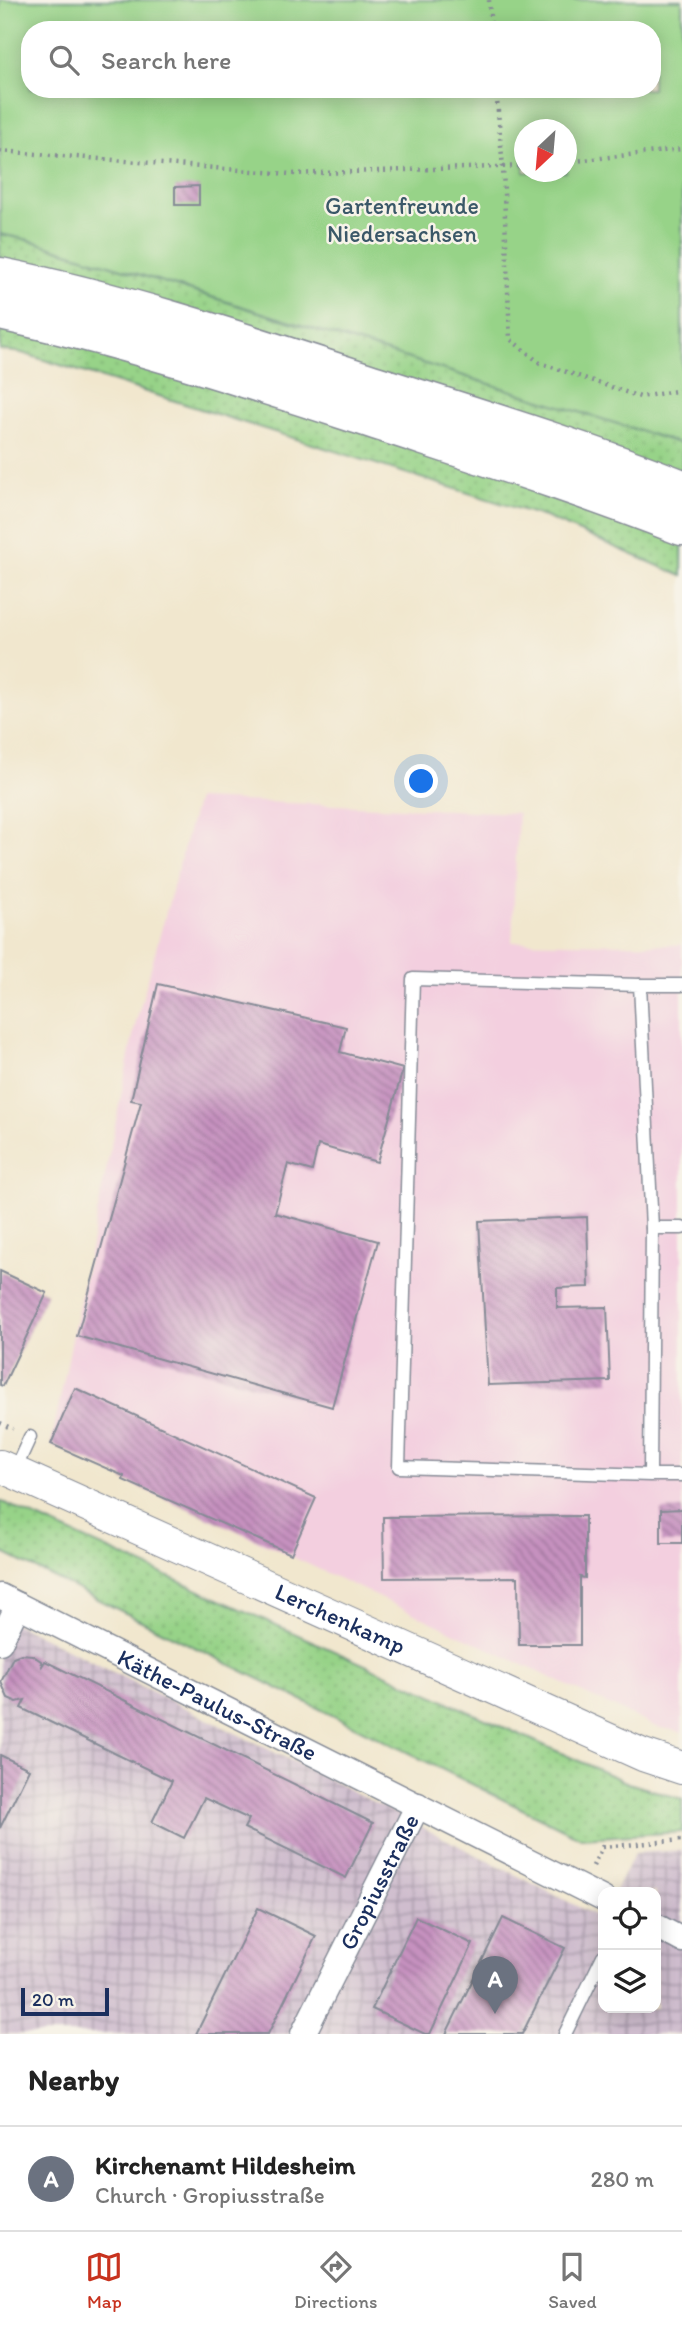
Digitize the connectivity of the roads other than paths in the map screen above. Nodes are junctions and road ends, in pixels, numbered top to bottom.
1 (0, 276) edge
2 (0, 311) edge
3 (682, 489) edge
4 (682, 526) edge
5 (640, 985) junction
6 (682, 985) edge
7 (652, 1228) junction
8 (682, 1228) edge
9 (30, 1437) dead end
10 (7, 1469) edge
11 (650, 1475) junction
12 (682, 1475) edge
13 (9, 1600) edge
14 (0, 1642) edge
15 (682, 1768) edge
16 (418, 1805) junction
17 (593, 1894) edge
18 (661, 1929) edge
19 (682, 1940) edge
20 (598, 1967) edge
21 (569, 2033) edge
22 (303, 2034) edge

1 - 3 highway
2 - 4 highway
5 - 6 lane
5 - 7 lane
5 - 11 lane
7 - 8 lane
7 - 11 lane
9 - 10 lane
10 - 15 street, Lerchenkamp
11 - 12 lane
13 - 14 street, Käthe-Paulus-Straße
13 - 16 street, Käthe-Paulus-Straße
16 - 17 street, Gropiusstraße
16 - 22 street, Gropiusstraße
18 - 19 street
20 - 21 lane

